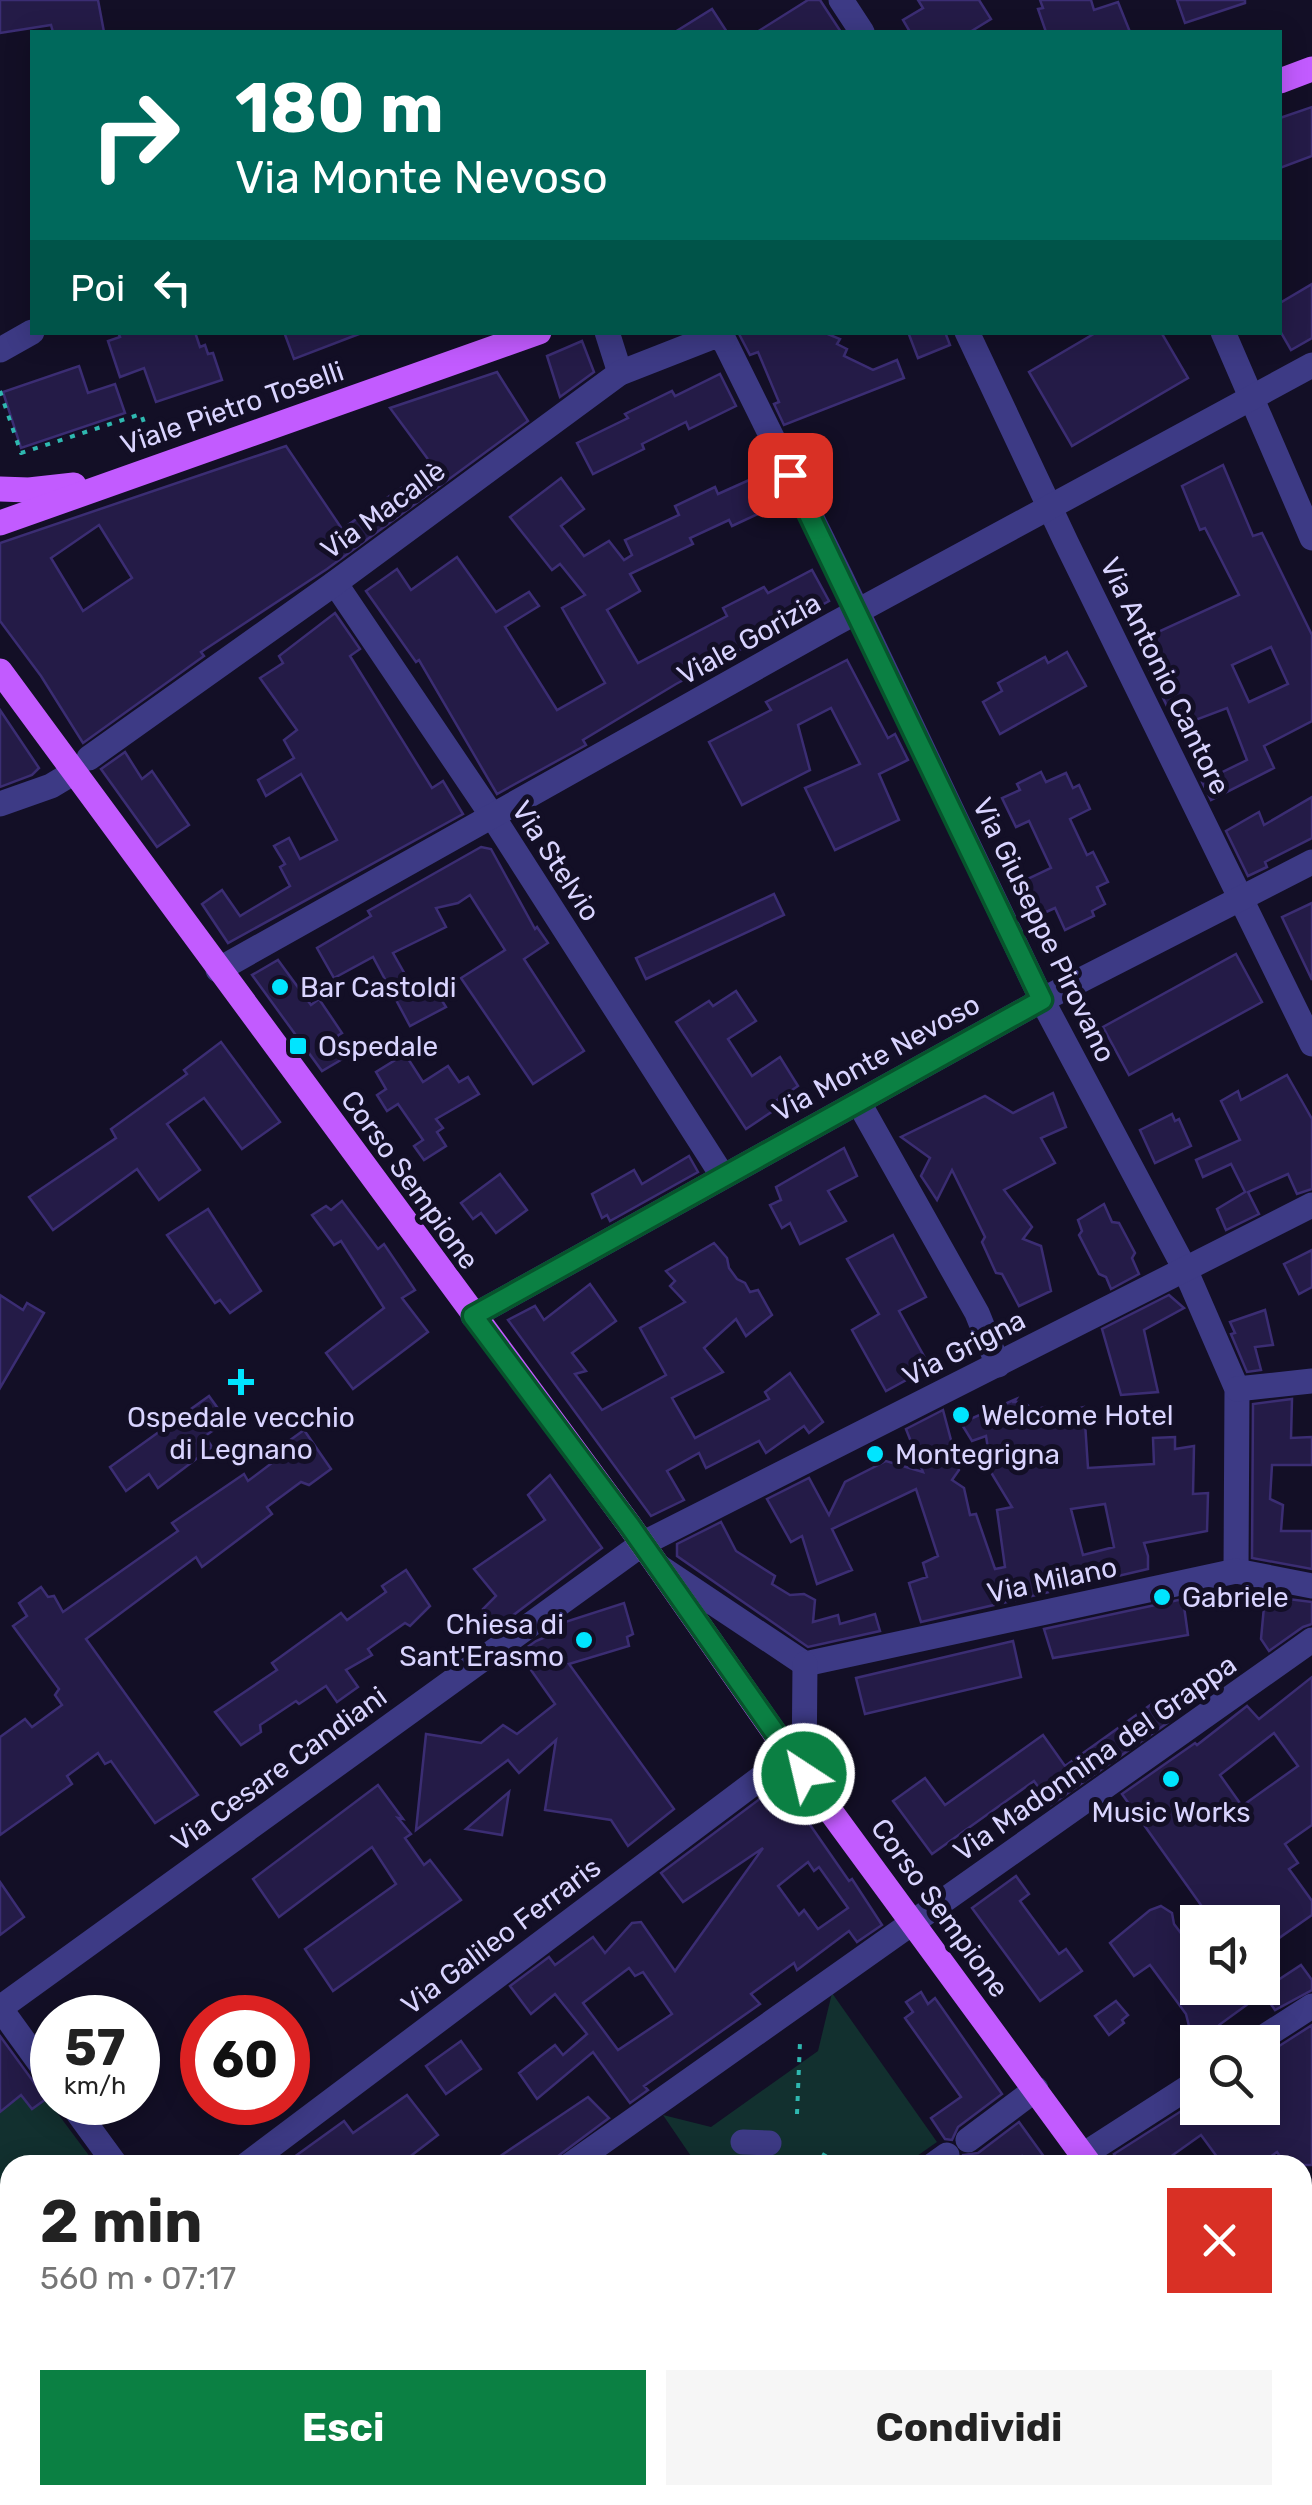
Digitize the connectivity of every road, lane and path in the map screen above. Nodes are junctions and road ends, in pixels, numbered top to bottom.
1 (841, 0) edge
2 (861, 30) edge
3 (1312, 70) edge
4 (1282, 80) edge
5 (30, 333) edge
6 (530, 335) edge
7 (608, 335) edge
8 (968, 335) edge
9 (1223, 335) edge
10 (722, 336) edge
11 (0, 350) edge
12 (1312, 366) edge
13 (620, 372) junction
14 (0, 391) edge
15 (1251, 396) junction
16 (158, 465) junction
17 (114, 480) junction
18 (0, 489) edge
19 (1049, 507) junction
20 (0, 522) edge
21 (1312, 538) edge
22 (335, 583) junction
23 (858, 613) junction
24 (0, 654) edge
25 (0, 672) edge
26 (35, 715) junction
27 (83, 764) junction
28 (0, 804) edge
29 (492, 818) junction
30 (1312, 862) edge
31 (1240, 897) junction
32 (218, 970) junction
33 (1042, 1000) junction
34 (1312, 1044) edge
35 (859, 1103) junction
36 (722, 1175) junction
37 (1312, 1204) edge
38 (1184, 1267) junction
39 (473, 1316) junction
40 (998, 1364) junction
41 (1312, 1381) edge
42 (1237, 1389) junction
43 (642, 1544) junction
44 (658, 1566) junction
45 (1236, 1571) junction
46 (1312, 1586) edge
47 (1312, 1640) edge
48 (805, 1664) junction
49 (798, 1765) junction
50 (914, 1924) junction
51 (1312, 2006) edge
52 (0, 2008) edge
53 (1280, 2027) edge
54 (800, 2042) dead end
55 (30, 2050) edge
56 (1036, 2090) junction
57 (1180, 2093) edge
58 (797, 2114) dead end
59 (87, 2125) edge
60 (949, 2153) edge
61 (109, 2155) edge
62 (260, 2155) edge
63 (584, 2155) edge
64 (1083, 2155) edge
65 (1094, 2155) edge

1 - 2 street
3 - 4 main road
5 - 11 street
6 - 16 main road, Viale Pietro Toselli
7 - 13 street
8 - 19 street, Via Antonio Cantore
9 - 15 street
10 - 13 street, Via Macallè
10 - 23 street, Via Giuseppe Pirovano
12 - 15 street, Viale Gorizia
13 - 22 street, Via Macallè
14 - 16 path
15 - 19 street, Viale Gorizia
15 - 21 street
16 - 17 main road, Viale Pietro Toselli
17 - 18 main road, Viale Pietro Toselli
17 - 20 main road, Viale Pietro Toselli
19 - 23 street, Viale Gorizia
19 - 31 street, Via Antonio Cantore
22 - 27 street, Via Macallè
22 - 29 street, Via Stelvio
23 - 29 street, Viale Gorizia
23 - 33 street, Via Giuseppe Pirovano
24 - 26 main road, Corso Sempione
25 - 26 main road, Corso Sempione
26 - 27 main road, Corso Sempione
27 - 28 street, Via Macallè
27 - 32 main road, Corso Sempione
29 - 32 street, Viale Gorizia
29 - 36 street, Via Stelvio
30 - 31 street, Via Monte Nevoso
31 - 33 street, Via Monte Nevoso
31 - 34 street, Via Antonio Cantore
32 - 39 main road, Corso Sempione
33 - 35 street, Via Monte Nevoso
33 - 38 street, Via Giuseppe Pirovano
35 - 36 street, Via Monte Nevoso
35 - 40 street
36 - 39 street, Via Monte Nevoso
37 - 38 street, Via Grigna
38 - 40 street, Via Grigna
38 - 42 street, Via Giuseppe Pirovano
39 - 43 main road, Corso Sempione
40 - 43 street, Via Grigna
41 - 42 street
42 - 45 street, Via Giuseppe Pirovano
43 - 44 main road, Corso Sempione
43 - 52 street, Via Cesare Candiani
44 - 48 street
44 - 49 main road, Corso Sempione
45 - 46 street, Via Milano
45 - 48 street, Via Milano
47 - 50 street, Via Madonnina del Grappa
48 - 49 street
49 - 50 main road, Corso Sempione
49 - 62 street, Via Galileo Ferraris
50 - 56 main road, Corso Sempione
50 - 63 street, Via Madonnina del Grappa
51 - 53 street
52 - 55 street
54 - 58 path
56 - 60 street
56 - 64 main road, Corso Sempione
57 - 65 street
59 - 61 street

